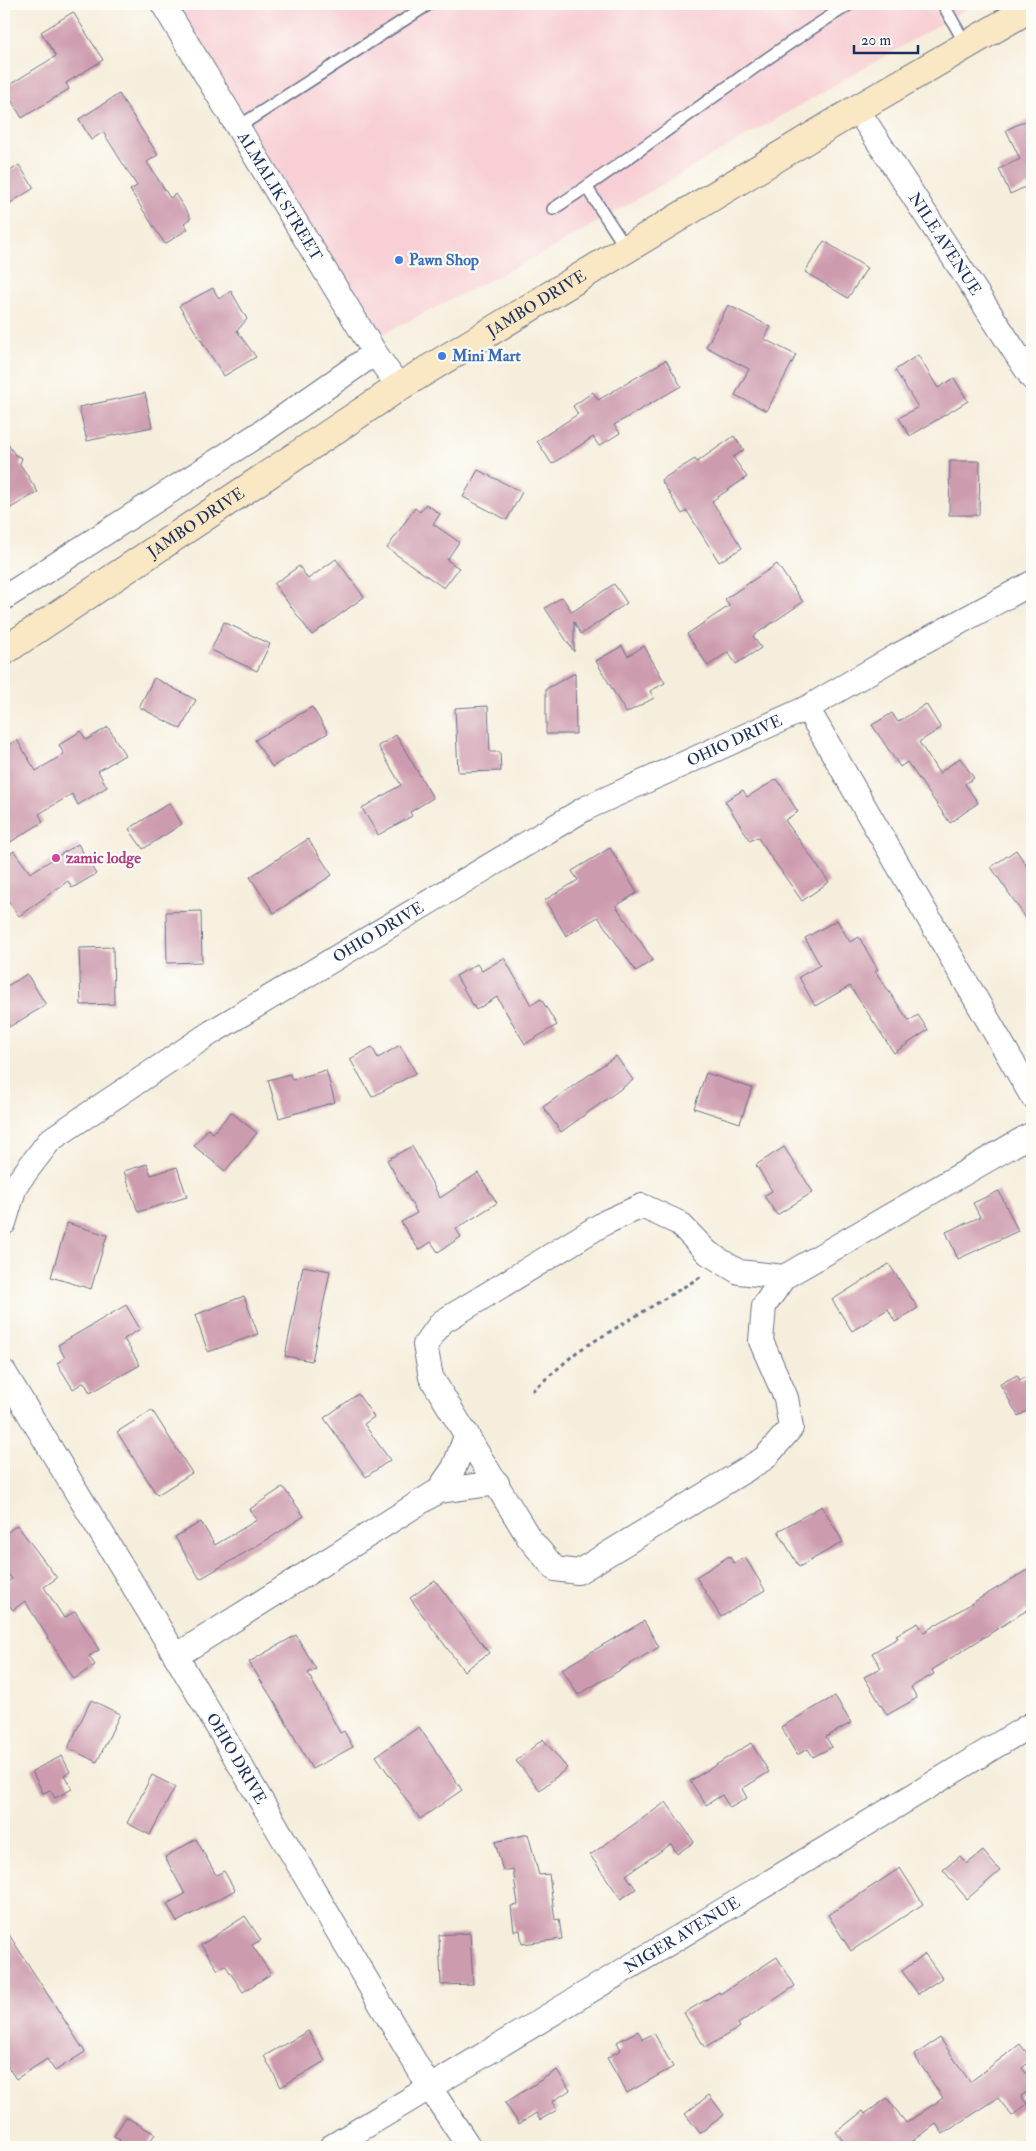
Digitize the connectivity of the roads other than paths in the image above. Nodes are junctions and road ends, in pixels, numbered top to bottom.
1 (163, 4) edge
2 (429, 4) edge
3 (850, 4) edge
4 (943, 4) edge
5 (1032, 7) edge
6 (966, 45) junction
7 (857, 109) junction
8 (238, 127) junction
9 (586, 188) junction
10 (553, 209) dead end
11 (626, 248) junction
12 (375, 353) junction
13 (1032, 378) edge
14 (399, 387) junction
15 (1032, 583) edge
16 (4, 598) edge
17 (4, 651) edge
18 (807, 708) junction
19 (1032, 1096) edge
20 (1032, 1134) edge
21 (4, 1223) edge
22 (784, 1277) junction
23 (4, 1372) edge
24 (467, 1434) junction
25 (497, 1483) junction
26 (438, 1492) junction
27 (176, 1656) junction
28 (1032, 1724) edge
29 (430, 2088) junction
30 (332, 2147) edge
31 (469, 2147) edge

1 - 8 street, ALMALIK STREET
2 - 8 lane
3 - 9 lane
4 - 6 lane
5 - 6 main road, JAMBO DRIVE
6 - 7 main road, JAMBO DRIVE
7 - 11 main road, JAMBO DRIVE
7 - 13 street, NILE AVENUE
8 - 12 street, ALMALIK STREET
9 - 10 lane
9 - 11 lane
11 - 14 main road, JAMBO DRIVE
12 - 14 street, ALMALIK STREET
12 - 16 street
14 - 17 main road, JAMBO DRIVE
15 - 18 street, OHIO DRIVE
18 - 19 street
18 - 21 street, OHIO DRIVE
20 - 22 street
22 - 24 street
22 - 25 street
23 - 27 street, OHIO DRIVE
24 - 25 street
24 - 26 street
25 - 26 street
26 - 27 street
27 - 29 street, OHIO DRIVE
28 - 29 street, NIGER AVENUE
29 - 30 street, NIGER AVENUE
29 - 31 street, OHIO DRIVE

